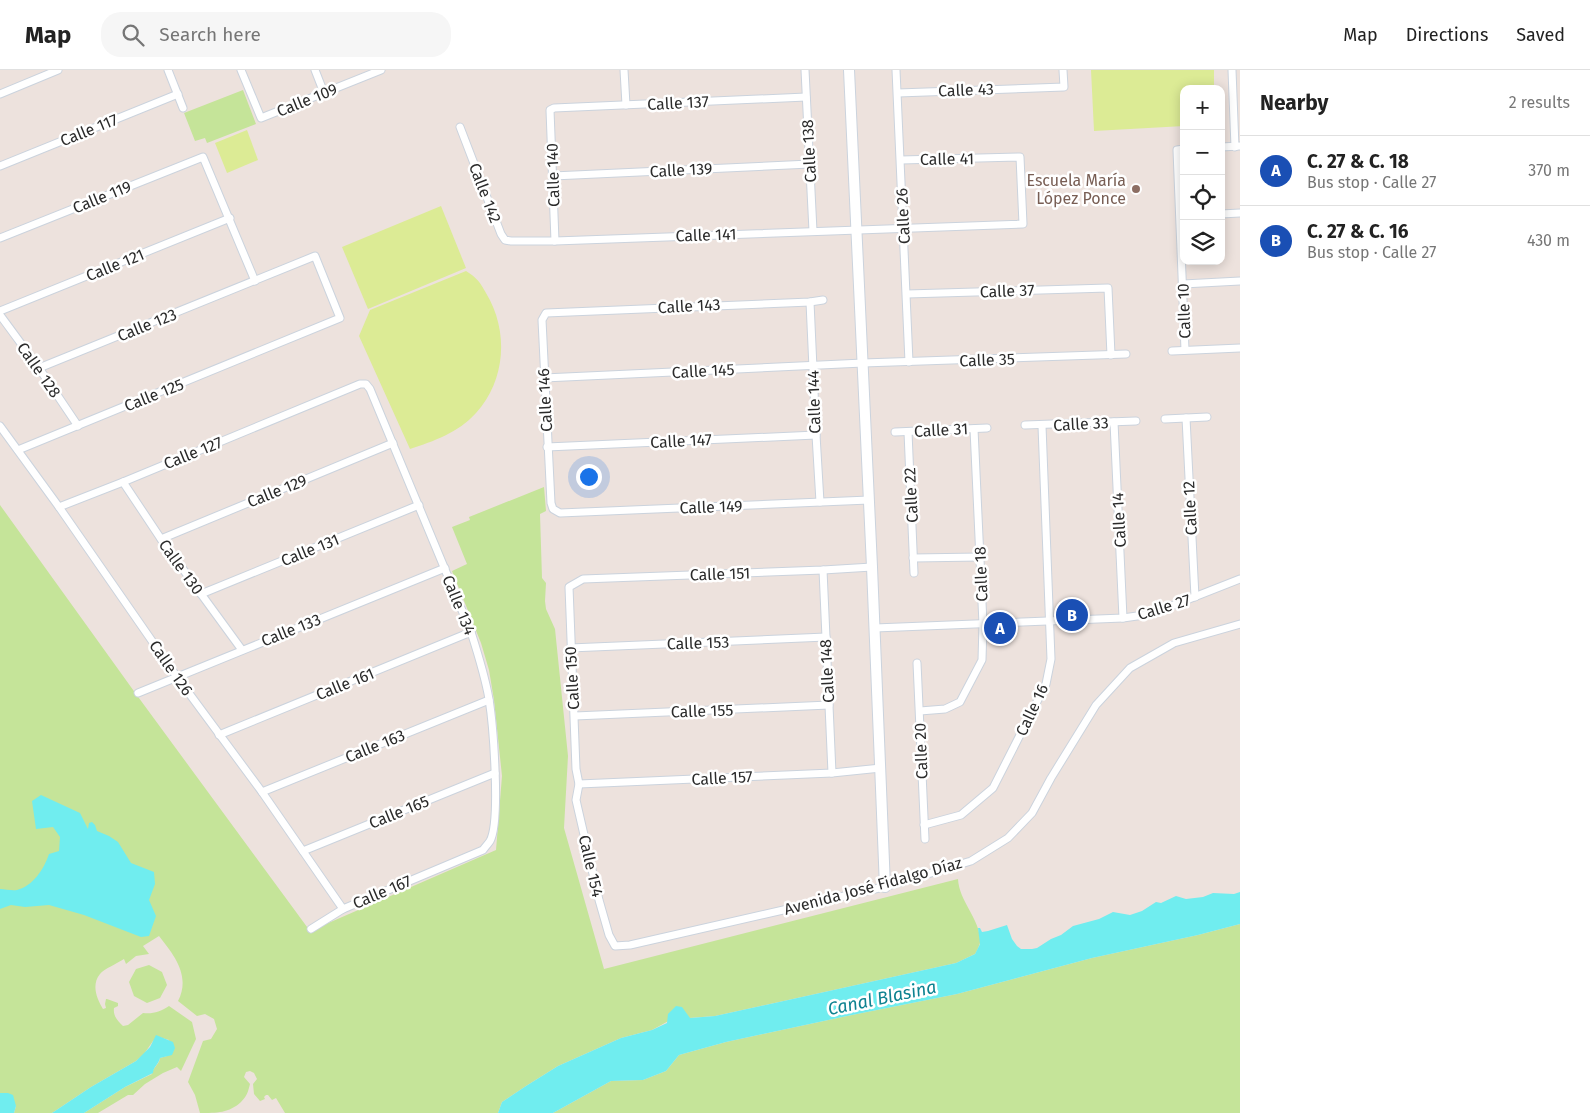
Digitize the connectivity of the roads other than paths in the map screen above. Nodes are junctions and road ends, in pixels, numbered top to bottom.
1 (58, 70) edge
2 (168, 70) edge
3 (241, 70) edge
4 (315, 70) edge
5 (381, 70) edge
6 (624, 70) edge
7 (805, 70) edge
8 (850, 70) edge
9 (896, 70) edge
10 (1063, 70) edge
11 (1232, 70) edge
12 (1236, 80) edge
13 (324, 93) junction
14 (898, 93) junction
15 (0, 94) edge
16 (178, 94) junction
17 (806, 97) junction
18 (626, 105) junction
19 (183, 108) dead end
20 (550, 110) joint
21 (460, 127) dead end
22 (1238, 146) edge
23 (1225, 147) edge
24 (901, 160) junction
25 (810, 164) junction
26 (0, 166) edge
27 (553, 176) junction
28 (1240, 213) edge
29 (1225, 214) edge
30 (230, 218) junction
31 (1182, 220) edge
32 (982, 225) joint
33 (904, 227) junction
34 (856, 230) junction
35 (813, 232) junction
36 (0, 238) edge
37 (555, 241) junction
38 (255, 281) junction
39 (1240, 281) edge
40 (1182, 284) junction
41 (907, 294) junction
42 (823, 300) dead end
43 (810, 302) junction
44 (567, 312) joint
45 (0, 313) edge
46 (290, 339) joint
47 (1240, 348) edge
48 (1185, 350) junction
49 (1172, 351) dead end
50 (1126, 354) dead end
51 (1111, 355) junction
52 (909, 362) junction
53 (863, 363) junction
54 (813, 366) junction
55 (39, 368) junction
56 (544, 378) junction
57 (326, 398) joint
58 (1207, 417) dead end
59 (1186, 418) junction
60 (1165, 419) dead end
61 (1136, 421) dead end
62 (1114, 422) junction
63 (1025, 425) dead end
64 (0, 426) edge
65 (78, 426) junction
66 (1042, 426) junction
67 (987, 428) dead end
68 (974, 429) junction
69 (895, 432) dead end
70 (908, 432) junction
71 (816, 435) junction
72 (393, 443) junction
73 (547, 448) junction
74 (18, 450) junction
75 (123, 482) junction
76 (869, 500) junction
77 (820, 502) junction
78 (419, 505) junction
79 (59, 507) junction
80 (553, 509) joint
81 (161, 539) junction
82 (980, 557) junction
83 (913, 558) junction
84 (872, 567) junction
85 (445, 568) junction
86 (822, 570) junction
87 (914, 573) dead end
88 (1240, 579) edge
89 (569, 587) joint
90 (201, 594) junction
91 (1195, 597) junction
92 (1123, 618) junction
93 (1051, 622) junction
94 (983, 624) junction
95 (1240, 624) edge
96 (875, 628) junction
97 (471, 632) junction
98 (826, 637) junction
99 (570, 648) junction
100 (242, 650) junction
101 (917, 664) dead end
102 (177, 677) junction
103 (138, 693) dead end
104 (489, 700) junction
105 (829, 705) junction
106 (920, 711) junction
107 (574, 716) junction
108 (219, 735) junction
109 (881, 768) junction
110 (495, 773) junction
111 (832, 773) junction
112 (579, 784) junction
113 (262, 792) junction
114 (924, 825) junction
115 (925, 839) dead end
116 (303, 851) junction
117 (456, 861) joint
118 (885, 887) junction
119 (343, 908) junction
120 (311, 930) dead end
121 (615, 946) joint

1 - 15 street
2 - 16 street
3 - 13 street, Calle 109
4 - 13 street
5 - 13 street, Calle 109
6 - 18 street
7 - 17 street, Calle 138
8 - 34 street
9 - 14 street, Calle 26
10 - 14 street, Calle 43
11 - 12 street
12 - 22 street
14 - 24 street, Calle 26
16 - 19 street
16 - 26 street, Calle 117
17 - 18 street, Calle 137
17 - 25 street, Calle 138
18 - 20 street, Calle 137
20 - 27 street, Calle 140
21 - 37 street, Calle 142
22 - 23 street
24 - 32 street, Calle 41
24 - 33 street, Calle 26
25 - 27 street, Calle 139
25 - 35 street, Calle 138
27 - 37 street, Calle 140
28 - 29 street
30 - 36 street, Calle 119
30 - 38 street
30 - 45 street, Calle 121
31 - 40 street, Calle 10
32 - 33 street, Calle 141
33 - 34 street, Calle 141
33 - 41 street, Calle 26
34 - 35 street, Calle 141
34 - 53 street
35 - 37 street, Calle 141
38 - 46 street, Calle 123
38 - 55 street, Calle 123
39 - 40 street
40 - 48 street, Calle 10
41 - 51 street, Calle 37
41 - 52 street, Calle 26
42 - 43 street, Calle 143
43 - 44 street, Calle 143
43 - 54 street, Calle 144
44 - 56 street, Calle 146
45 - 55 street, Calle 128
46 - 65 street, Calle 125
47 - 48 street
48 - 49 street
50 - 51 street, Calle 35
51 - 52 street, Calle 35
52 - 53 street, Calle 35
53 - 54 street, Calle 145
53 - 76 street
54 - 56 street, Calle 145
54 - 71 street, Calle 144
55 - 65 street, Calle 128
56 - 73 street, Calle 146
57 - 72 street, Calle 134
57 - 75 street, Calle 127
58 - 59 street
59 - 60 street
59 - 91 street, Calle 12
61 - 62 street, Calle 33
62 - 66 street, Calle 33
62 - 92 street, Calle 14
63 - 66 street, Calle 33
64 - 74 street, Calle 126
65 - 74 street, Calle 125
66 - 93 street, Calle 16
67 - 68 street, Calle 31
68 - 70 street, Calle 31
68 - 82 street, Calle 18
69 - 70 street, Calle 31
70 - 83 street, Calle 22
71 - 73 street, Calle 147
71 - 77 street, Calle 144
72 - 78 street, Calle 134
72 - 81 street, Calle 129
73 - 80 street, Calle 146
74 - 79 street, Calle 126
75 - 79 street, Calle 127
75 - 81 street, Calle 130
76 - 77 street, Calle 149
76 - 84 street
77 - 80 street, Calle 149
78 - 85 street, Calle 134
78 - 90 street, Calle 131
79 - 102 street, Calle 126
81 - 90 street, Calle 130
82 - 83 street
82 - 94 street, Calle 18
83 - 87 street, Calle 22
84 - 86 street, Calle 151
84 - 96 street
85 - 97 street, Calle 134
85 - 100 street, Calle 133
86 - 89 street, Calle 151
86 - 98 street, Calle 148
88 - 91 street, Calle 27
89 - 99 street, Calle 150
90 - 100 street, Calle 130
91 - 92 street, Calle 27
92 - 93 street, Calle 27
93 - 94 street, Calle 27
93 - 114 street, Calle 16
94 - 96 street, Calle 27
94 - 106 street, Calle 18
95 - 118 street, Avenida José Fidalgo Díaz
96 - 109 street
97 - 104 street, Calle 134
97 - 108 street, Calle 161
98 - 99 street, Calle 153
98 - 105 street, Calle 148
99 - 107 street, Calle 150
100 - 102 street, Calle 133
101 - 106 street, Calle 20
102 - 103 street, Calle 133
102 - 108 street, Calle 126
104 - 110 street, Calle 134
104 - 113 street, Calle 163
105 - 107 street, Calle 155
105 - 111 street, Calle 148
106 - 114 street, Calle 20
107 - 112 street, Calle 150
108 - 113 street, Calle 126
109 - 111 street, Calle 157
109 - 118 street
110 - 116 street, Calle 165
110 - 117 street, Calle 134
111 - 112 street, Calle 157
112 - 121 street, Calle 154
113 - 116 street, Calle 126
114 - 115 street, Calle 20
116 - 119 street, Calle 126
117 - 119 street, Calle 167
118 - 121 street, Avenida José Fidalgo Díaz
119 - 120 street, Calle 167

